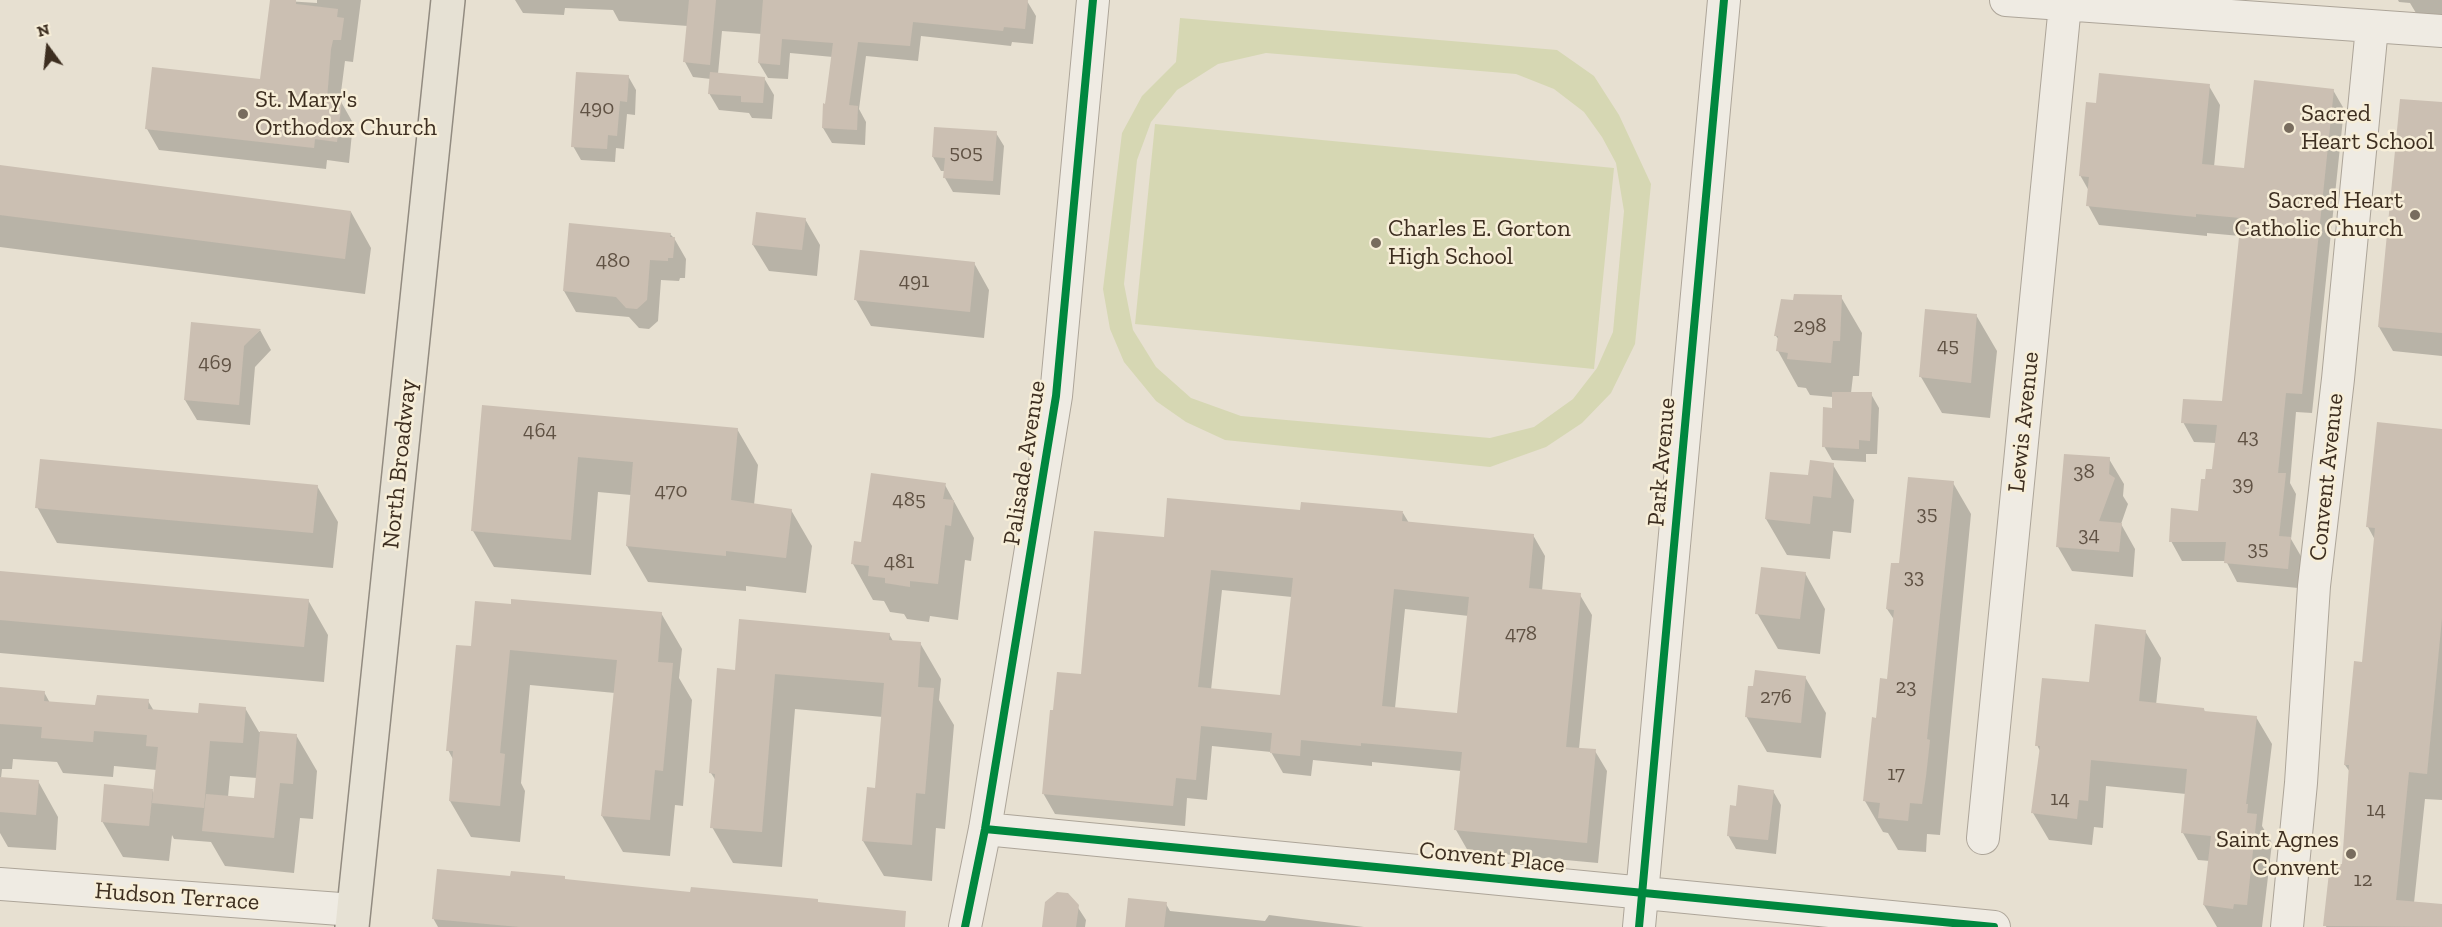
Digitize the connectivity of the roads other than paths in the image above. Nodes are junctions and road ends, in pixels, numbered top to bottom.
1 (448, 0) edge
2 (1093, 0) edge
3 (1724, 0) edge
4 (2006, 0) edge
5 (2065, 5) junction
6 (2300, 11) edge
7 (2372, 27) junction
8 (2442, 31) edge
9 (985, 829) junction
10 (1983, 838) dead end
11 (0, 884) edge
12 (1642, 893) junction
13 (353, 918) edge
14 (965, 927) edge
15 (1639, 927) edge
16 (1994, 927) edge
17 (2287, 927) edge

1 - 13 main road, North Broadway
2 - 9 street, Palisade Avenue
3 - 12 street, Park Avenue
4 - 5 street
5 - 6 street
5 - 10 street, Lewis Avenue
6 - 7 street
7 - 8 street
7 - 17 street, Convent Avenue
9 - 12 street, Convent Place
9 - 14 street, Palisade Avenue
11 - 13 street, Hudson Terrace
12 - 15 street, Park Avenue
12 - 16 street, Convent Place

